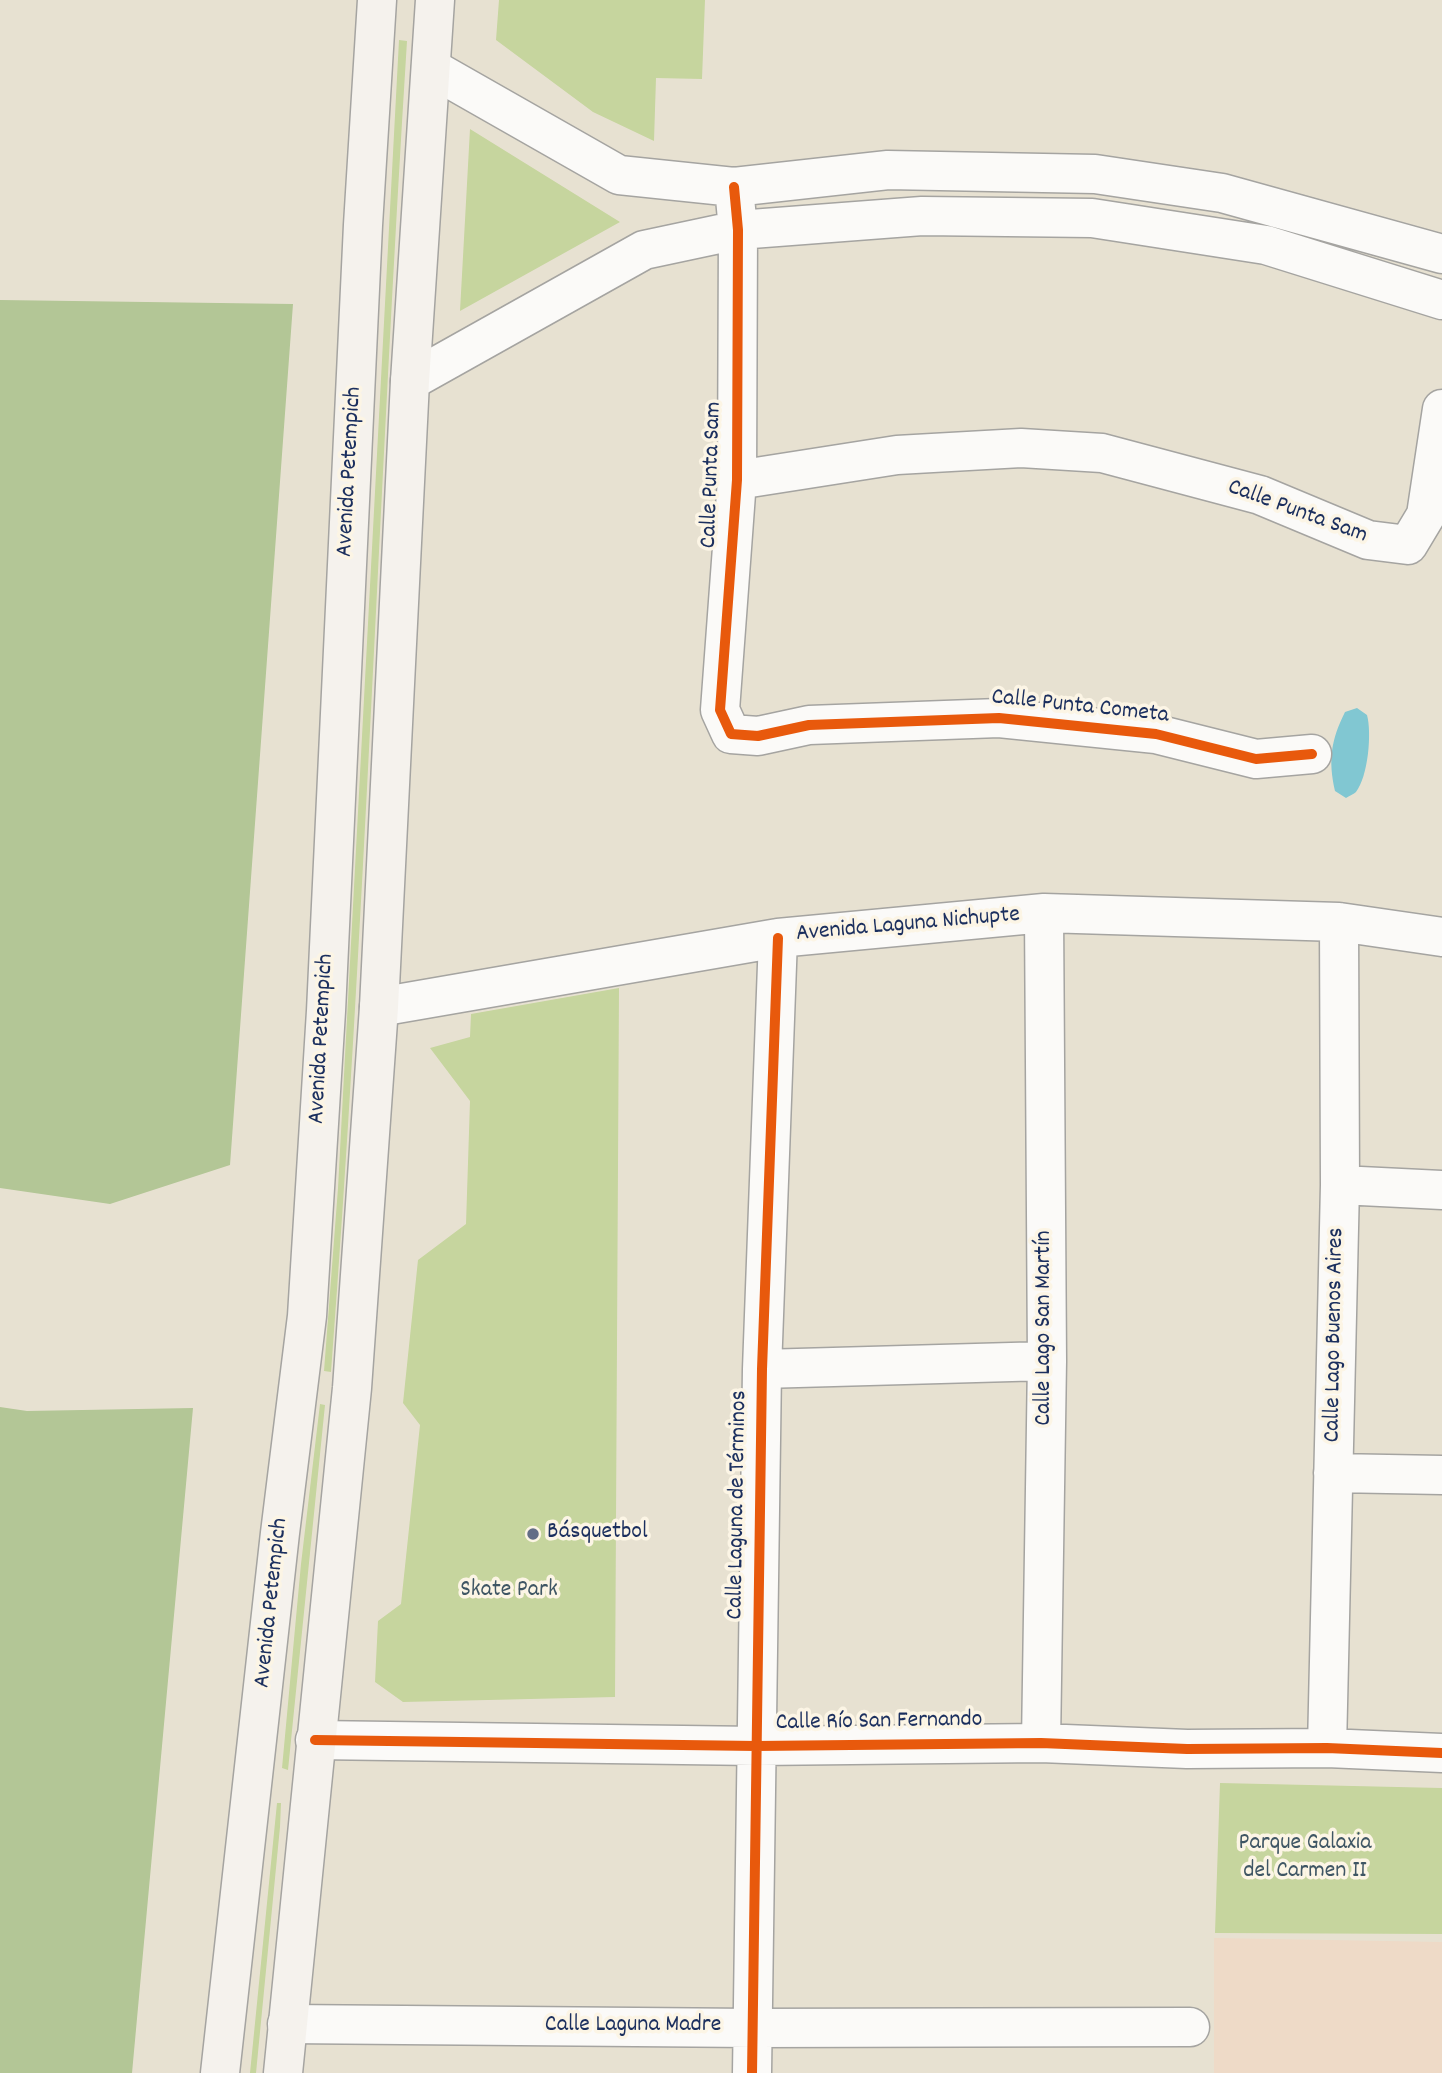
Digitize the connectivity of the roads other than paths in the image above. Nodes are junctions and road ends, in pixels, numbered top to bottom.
1 (377, 0) edge
2 (435, 0) edge
3 (432, 68) junction
4 (734, 187) junction
5 (738, 230) junction
6 (1442, 254) edge
7 (1442, 300) edge
8 (410, 381) junction
9 (1442, 409) edge
10 (737, 480) junction
11 (758, 736) joint
12 (1312, 754) dead end
13 (1044, 913) junction
14 (1339, 922) junction
15 (1442, 937) edge
16 (778, 938) junction
17 (379, 1007) junction
18 (1339, 1185) junction
19 (1442, 1190) edge
20 (1047, 1361) junction
21 (762, 1369) junction
22 (1333, 1473) junction
23 (1442, 1475) edge
24 (316, 1741) junction
25 (1041, 1743) junction
26 (756, 1746) junction
27 (1327, 1748) junction
28 (1442, 1753) edge
29 (286, 2024) junction
30 (1190, 2027) dead end
31 (752, 2028) junction
32 (220, 2073) edge
33 (283, 2073) edge
34 (752, 2073) edge

1 - 32 main road, Avenida Petempich
2 - 3 main road
3 - 4 street
3 - 8 main road
4 - 5 street, Calle Punta Sam
4 - 6 street
5 - 7 street
5 - 8 street
5 - 10 street, Calle Punta Sam
8 - 17 main road
9 - 10 street, Calle Punta Sam
10 - 11 street, Calle Punta Sam
11 - 12 street, Calle Punta Cometa
13 - 14 street, Avenida Laguna Nichupte
13 - 16 street, Avenida Laguna Nichupte
13 - 20 street, Calle Lago San Martín
14 - 15 street, Avenida Laguna Nichupte
14 - 18 street, Calle Lago Buenos Aires
16 - 17 street, Avenida Laguna Nichupte
16 - 21 street, Calle Laguna de Términos
17 - 24 main road
18 - 19 street
18 - 22 street, Calle Lago Buenos Aires
20 - 21 street
20 - 25 street, Calle Lago San Martín
21 - 26 street, Calle Laguna de Términos
22 - 23 street
22 - 27 street, Calle Lago Buenos Aires
24 - 26 street, Calle Río San Fernando
24 - 29 main road
25 - 26 street, Calle Río San Fernando
25 - 27 street, Calle Río San Fernando
26 - 31 street, Calle Laguna de Términos
27 - 28 street, Calle Río San Fernando
29 - 31 street, Calle Laguna Madre
29 - 33 main road
30 - 31 street, Calle Laguna Madre
31 - 34 street, Calle Laguna de Términos

